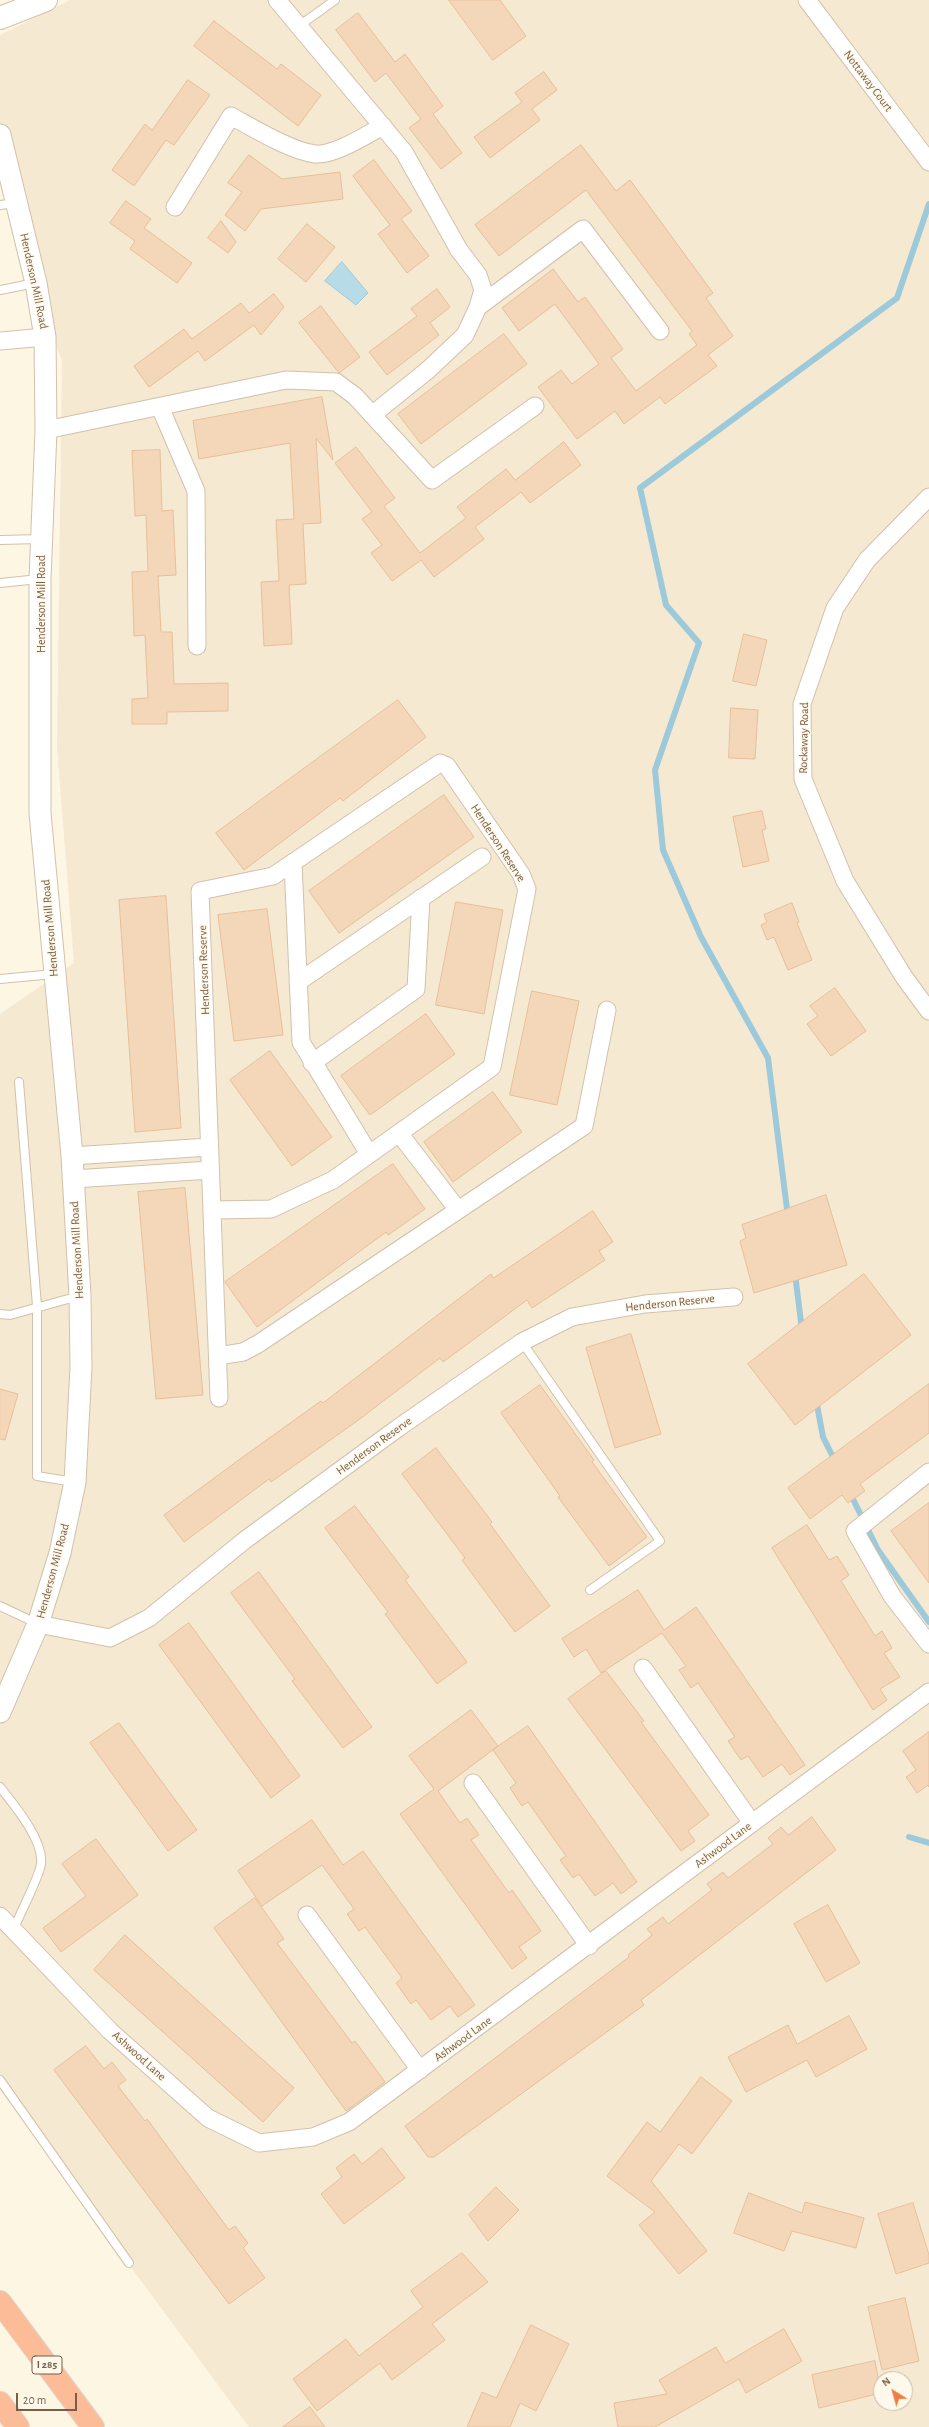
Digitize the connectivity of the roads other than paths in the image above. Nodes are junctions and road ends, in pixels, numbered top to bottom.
1 (46, 0) edge
2 (277, 0) edge
3 (335, 0) edge
4 (807, 0) edge
5 (0, 18) edge
6 (299, 26) junction
7 (382, 126) junction
8 (2, 147) edge
9 (929, 162) edge
10 (8, 204) edge
11 (175, 207) dead end
12 (36, 283) junction
13 (0, 290) edge
14 (478, 307) junction
15 (660, 331) dead end
16 (45, 337) junction
17 (0, 341) edge
18 (535, 406) dead end
19 (160, 407) junction
20 (372, 415) junction
21 (46, 430) junction
22 (929, 497) edge
23 (41, 539) junction
24 (0, 540) edge
25 (40, 579) junction
26 (0, 583) edge
27 (197, 646) dead end
28 (482, 857) dead end
29 (293, 862) junction
30 (421, 898) junction
31 (54, 974) junction
32 (0, 979) edge
33 (298, 982) junction
34 (607, 1010) dead end
35 (929, 1011) edge
36 (312, 1062) junction
37 (19, 1082) dead end
38 (399, 1133) junction
39 (208, 1147) junction
40 (129, 1153) junction
41 (369, 1154) junction
42 (72, 1156) junction
43 (210, 1170) junction
44 (130, 1176) junction
45 (74, 1179) junction
46 (212, 1210) junction
47 (458, 1210) junction
48 (80, 1296) junction
49 (734, 1297) dead end
50 (37, 1306) junction
51 (0, 1314) edge
52 (522, 1342) junction
53 (218, 1356) junction
54 (219, 1398) dead end
55 (929, 1472) edge
56 (75, 1482) junction
57 (590, 1590) dead end
58 (0, 1606) edge
59 (38, 1624) junction
60 (929, 1644) edge
61 (643, 1668) dead end
62 (929, 1692) edge
63 (0, 1712) edge
64 (473, 1783) dead end
65 (0, 1787) edge
66 (752, 1823) junction
67 (307, 1915) dead end
68 (0, 1916) edge
69 (14, 1929) junction
70 (589, 1946) junction
71 (420, 2070) junction
72 (0, 2080) edge
73 (130, 2263) dead end
74 (0, 2302) edge
75 (0, 2403) edge
76 (18, 2427) edge
77 (94, 2427) edge

1 - 5 main road
2 - 6 street
3 - 6 lane
4 - 9 street, Nottaway Court
6 - 7 street
7 - 11 street
7 - 14 street
8 - 10 street, Henderson Mill Road
10 - 12 street, Henderson Mill Road
12 - 13 lane
12 - 16 street, Henderson Mill Road
14 - 15 street
14 - 20 street
16 - 17 street
16 - 21 street, Henderson Mill Road
18 - 20 street
19 - 20 street
19 - 21 street
19 - 27 street
21 - 23 street, Henderson Mill Road
22 - 35 street, Rockaway Road
23 - 24 lane
23 - 25 street, Henderson Mill Road
25 - 26 lane
25 - 31 street, Henderson Mill Road
28 - 30 street, Henderson Reserve
29 - 33 street
29 - 38 street, Henderson Reserve
29 - 39 street, Henderson Reserve
30 - 33 street, Henderson Reserve
30 - 36 street
31 - 32 lane
31 - 42 street, Henderson Mill Road
33 - 36 street
34 - 47 street
36 - 41 street
37 - 50 lane
38 - 41 street, Henderson Reserve
38 - 47 street
39 - 40 street
39 - 43 street, Henderson Reserve
40 - 42 street
40 - 44 street
41 - 46 street, Henderson Reserve
42 - 45 street, Henderson Mill Road
43 - 44 street
43 - 46 street, Henderson Reserve
44 - 45 street
45 - 48 street, Henderson Mill Road
46 - 53 street, Henderson Reserve
47 - 53 street
48 - 50 lane
48 - 56 street, Henderson Mill Road
49 - 52 street, Henderson Reserve
50 - 51 lane
50 - 56 lane
52 - 57 lane
52 - 59 street, Henderson Reserve
53 - 54 street, Henderson Reserve
55 - 60 street
56 - 59 street, Henderson Mill Road
58 - 59 lane
59 - 63 street, Henderson Mill Road
61 - 66 street
62 - 66 street, Ashwood Lane
64 - 70 street
65 - 69 lane
66 - 70 street, Ashwood Lane
67 - 71 street
68 - 69 street, Ashwood Lane
69 - 71 street, Ashwood Lane
70 - 71 street, Ashwood Lane
72 - 73 lane
74 - 77 highway, I 285
75 - 76 highway

